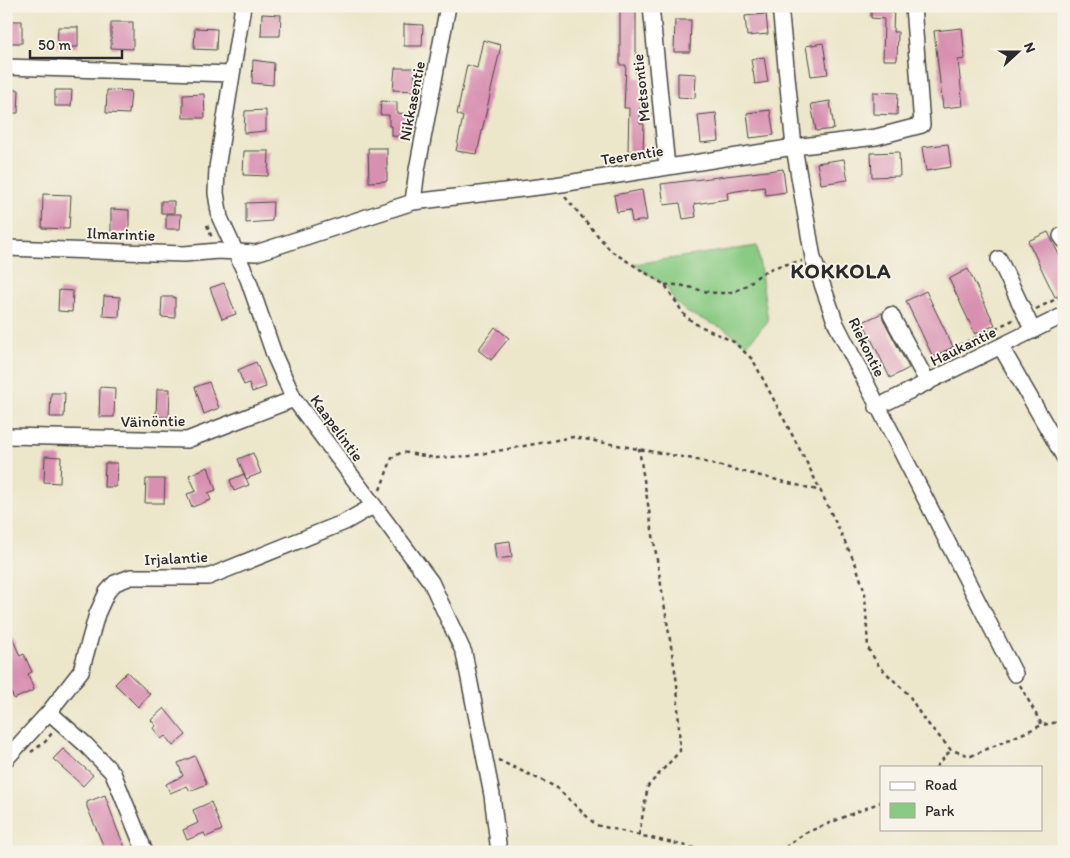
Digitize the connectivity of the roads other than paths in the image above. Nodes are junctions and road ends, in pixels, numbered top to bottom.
1 (243, 6) edge
2 (448, 6) edge
3 (651, 6) edge
4 (780, 6) edge
5 (913, 6) edge
6 (6, 67) edge
7 (232, 74) junction
8 (794, 147) junction
9 (667, 167) junction
10 (413, 202) junction
11 (6, 248) edge
12 (235, 252) junction
13 (999, 259) dead end
14 (1064, 314) edge
15 (891, 315) dead end
16 (1033, 331) junction
17 (1001, 348) junction
18 (928, 383) junction
19 (294, 399) junction
20 (877, 407) junction
21 (6, 436) edge
22 (1064, 457) edge
23 (373, 506) junction
24 (1015, 674) road end
25 (54, 717) junction
26 (6, 759) edge
27 (145, 852) edge
28 (499, 852) edge

1 - 7 street, Kaapelintie
2 - 10 street, Nikkasentie
3 - 9 street, Metsontie
4 - 8 street, Riekontie
5 - 8 street, Teerentie
6 - 7 street
7 - 12 street, Kaapelintie
8 - 9 street, Teerentie
8 - 20 street, Riekontie
9 - 10 street, Teerentie
10 - 12 street, Teerentie
11 - 12 street, Ilmarintie
12 - 19 street, Kaapelintie
13 - 16 street
14 - 16 street, Haukantie
15 - 18 street
16 - 17 street, Haukantie
17 - 18 street, Haukantie
17 - 22 street
18 - 20 street, Haukantie
19 - 21 street, Väinöntie
19 - 23 street, Kaapelintie
20 - 24 street, Riekontie
23 - 25 street, Irjalantie
23 - 28 street, Kaapelintie
25 - 26 street, Irjalantie
25 - 27 street

